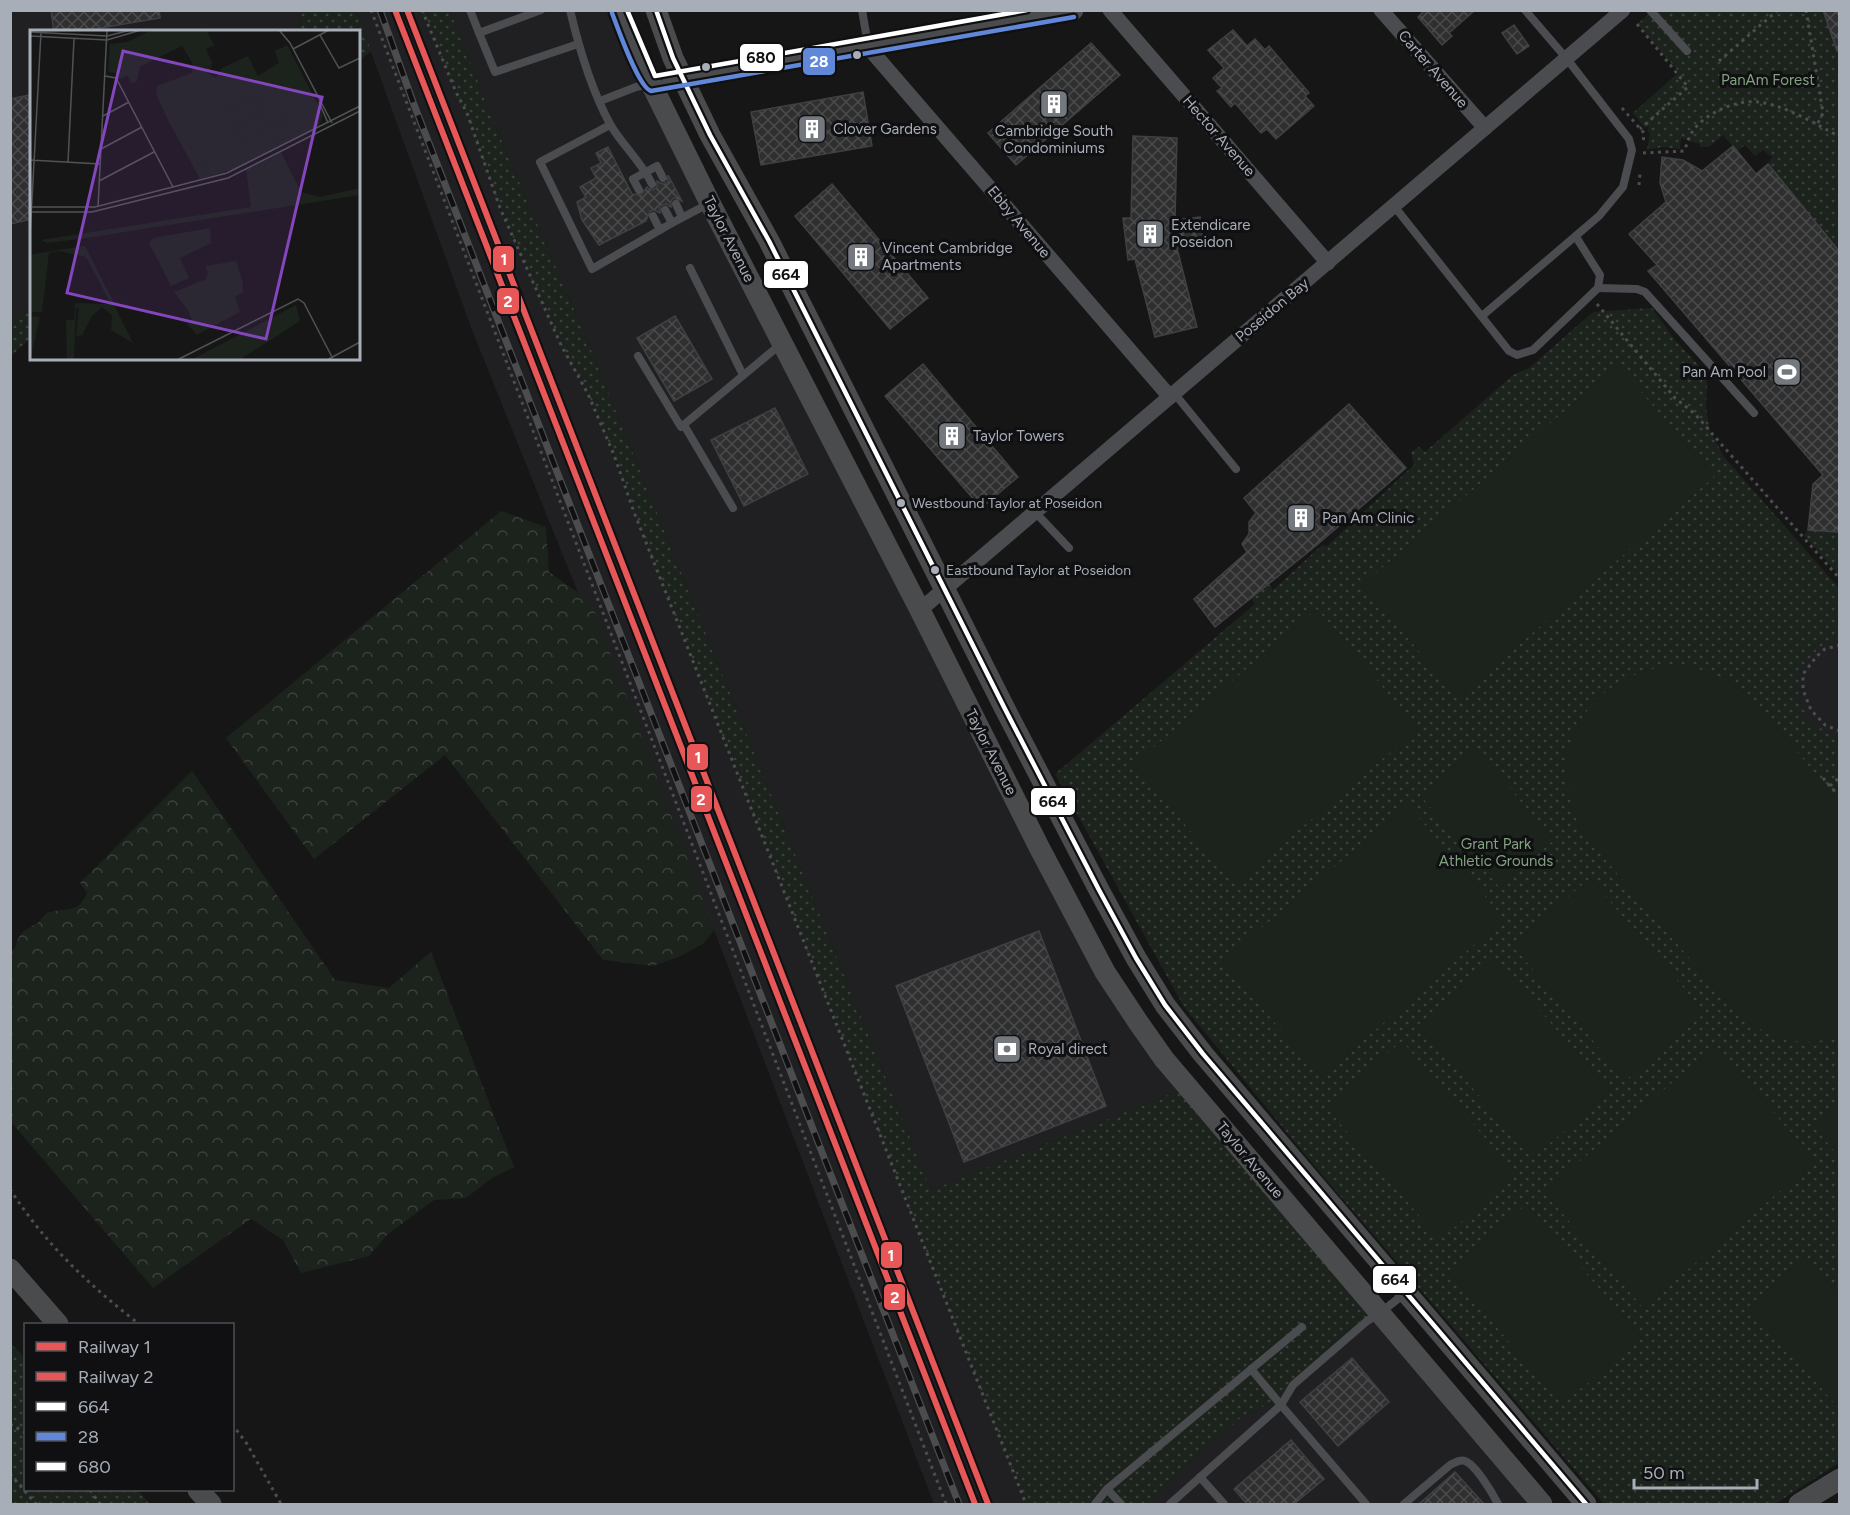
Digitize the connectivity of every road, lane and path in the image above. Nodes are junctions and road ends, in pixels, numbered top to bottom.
1 (371, 10) edge
2 (422, 10) edge
3 (470, 10) edge
4 (541, 10) edge
5 (570, 10) edge
6 (619, 10) edge
7 (656, 10) edge
8 (862, 10) edge
9 (1073, 10) edge
10 (1110, 10) edge
11 (1381, 10) edge
12 (1525, 10) edge
13 (1623, 10) edge
14 (1650, 10) edge
15 (1778, 10) edge
16 (1806, 10) edge
17 (989, 18) edge
18 (1637, 24) dead end
19 (479, 33) junction
20 (578, 44) junction
21 (868, 47) junction
22 (1687, 51) dead end
23 (1567, 59) junction
24 (1719, 61) dead end
25 (684, 80) junction
26 (651, 84) junction
27 (600, 101) junction
28 (610, 125) junction
29 (1817, 125) junction
30 (1485, 128) junction
31 (1640, 129) dead end
32 (1839, 137) edge
33 (1642, 153) dead end
34 (646, 172) junction
35 (663, 178) dead end
36 (652, 184) dead end
37 (639, 190) dead end
38 (710, 203) junction
39 (676, 204) dead end
40 (1394, 206) junction
41 (665, 210) dead end
42 (653, 216) dead end
43 (682, 217) junction
44 (672, 223) junction
45 (660, 230) junction
46 (1576, 237) junction
47 (1328, 262) junction
48 (690, 268) dead end
49 (1598, 288) junction
50 (1597, 304) dead end
51 (1482, 316) junction
52 (782, 343) junction
53 (638, 356) dead end
54 (743, 375) junction
55 (1172, 395) junction
56 (1754, 413) dead end
57 (684, 425) junction
58 (1236, 469) dead end
59 (733, 508) dead end
60 (1035, 512) junction
61 (1069, 548) dead end
62 (1839, 579) edge
63 (945, 589) junction
64 (920, 610) junction
65 (1839, 645) edge
66 (1839, 731) edge
67 (1839, 777) edge
68 (1823, 778) dead end
69 (1830, 786) junction
70 (1837, 794) dead end
71 (10, 1189) edge
72 (10, 1269) edge
73 (1405, 1293) junction
74 (1380, 1313) junction
75 (57, 1323) edge
76 (139, 1323) edge
77 (1302, 1327) dead end
78 (1251, 1369) junction
79 (1281, 1405) junction
80 (10, 1424) edge
81 (234, 1427) edge
82 (24, 1432) edge
83 (10, 1474) edge
84 (1200, 1477) junction
85 (1839, 1479) edge
86 (1107, 1489) junction
87 (24, 1490) edge
88 (25, 1491) edge
89 (91, 1491) edge
90 (199, 1491) edge
91 (1839, 1495) edge
92 (36, 1504) edge
93 (100, 1504) edge
94 (211, 1504) edge
95 (281, 1504) edge
96 (946, 1504) edge
97 (1026, 1504) edge
98 (1095, 1504) edge
99 (1121, 1504) edge
100 (1170, 1504) edge
101 (1224, 1504) edge
102 (1366, 1504) edge
103 (1404, 1504) edge
104 (1498, 1504) edge
105 (1542, 1504) edge
106 (1586, 1504) edge
107 (1799, 1504) edge
108 (1828, 1504) edge

1 - 96 path
2 - 97 path
3 - 19 lane
4 - 19 lane
5 - 20 lane
6 - 26 main road, Taylor Avenue
7 - 25 main road, Taylor Avenue
8 - 21 lane
9 - 17 main road
10 - 47 street, Hector Avenue
11 - 30 street, Carter Avenue
12 - 23 lane
13 - 23 street, Poseidon Bay
14 - 22 lane
15 - 24 path
16 - 29 path
17 - 21 main road
18 - 31 path
19 - 20 lane
20 - 27 lane
21 - 25 main road
21 - 55 street, Ebby Avenue
23 - 30 street, Poseidon Bay
23 - 46 lane
25 - 26 main road
25 - 63 main road, Taylor Avenue
26 - 27 lane
26 - 38 main road, Taylor Avenue
27 - 28 lane
28 - 34 lane
28 - 45 lane
29 - 32 path
29 - 33 path
30 - 40 street, Poseidon Bay
34 - 35 lane
34 - 36 lane
34 - 37 lane
38 - 43 lane
38 - 52 main road, Taylor Avenue
39 - 43 lane
40 - 47 street, Poseidon Bay
40 - 51 lane
41 - 44 lane
42 - 45 lane
43 - 44 lane
44 - 45 lane
46 - 49 lane
46 - 51 lane
47 - 55 street, Poseidon Bay
48 - 54 lane
49 - 51 lane
49 - 56 lane
50 - 62 path
52 - 54 lane
52 - 64 main road, Taylor Avenue
53 - 57 lane
54 - 57 lane
55 - 58 lane
55 - 60 street, Poseidon Bay
57 - 59 lane
60 - 61 lane
60 - 63 street, Poseidon Bay
63 - 64 street, Poseidon Bay
63 - 73 main road, Taylor Avenue
64 - 74 main road, Taylor Avenue
65 - 66 path
67 - 69 path
68 - 69 path
69 - 70 path
71 - 76 path
72 - 75 main road
73 - 74 lane
73 - 106 main road, Taylor Avenue
74 - 79 lane
74 - 105 main road, Taylor Avenue
77 - 78 lane
78 - 79 lane
78 - 86 lane
79 - 84 lane
79 - 102 lane
80 - 82 path
81 - 95 path
83 - 87 path
84 - 100 lane
84 - 101 lane
85 - 107 main road
86 - 98 lane
86 - 99 lane
88 - 92 path
89 - 93 path
90 - 94 main road
91 - 108 main road
103 - 104 lane

